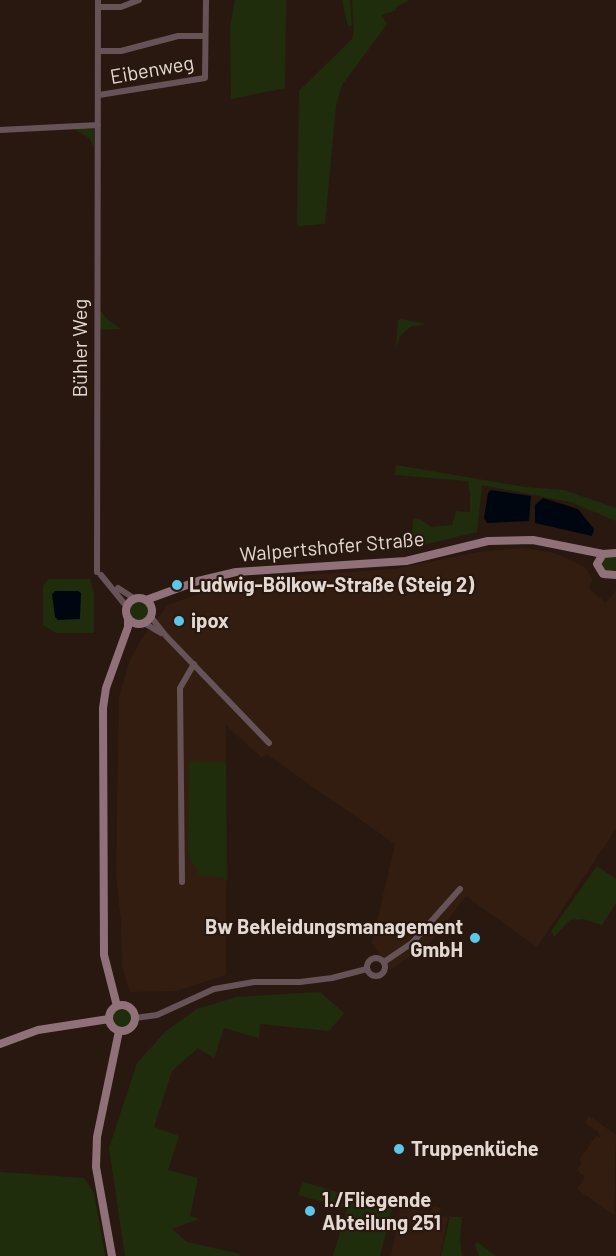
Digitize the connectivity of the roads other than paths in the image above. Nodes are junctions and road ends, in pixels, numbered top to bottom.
1 (139, 0) edge
2 (206, 0) edge
3 (98, 4) edge
4 (205, 36) junction
5 (99, 51) junction
6 (99, 95) junction
7 (98, 125) junction
8 (0, 130) edge
9 (565, 546) junction
10 (611, 552) edge
11 (597, 564) junction
12 (101, 575) junction
13 (616, 575) edge
14 (175, 591) junction
15 (135, 599) junction
16 (146, 600) junction
17 (127, 607) junction
18 (151, 613) junction
19 (128, 618) junction
20 (140, 624) junction
21 (166, 636) junction
22 (122, 643) junction
23 (194, 664) junction
24 (269, 742) dead end
25 (182, 882) dead end
26 (460, 889) dead end
27 (384, 962) junction
28 (368, 969) junction
29 (117, 1006) junction
30 (135, 1018) junction
31 (109, 1019) junction
32 (118, 1031) junction
33 (0, 1044) edge
34 (112, 1256) edge

1 - 3 street
2 - 4 street, Eibenweg
3 - 5 street, Bühler Weg
4 - 5 street
4 - 6 street, Eibenweg
5 - 6 street, Bühler Weg
6 - 7 street, Bühler Weg
7 - 8 street
7 - 12 street, Bühler Weg
9 - 10 street, Walpertshofer Straße
9 - 11 street, Walpertshofer Straße
9 - 14 street, Walpertshofer Straße
10 - 11 street
11 - 13 street, Walpertshofer Straße
12 - 15 street
12 - 17 street
14 - 16 street, Walpertshofer Straße
14 - 18 street, Walpertshofer Straße
15 - 16 street
15 - 17 street
16 - 18 street
17 - 19 street
18 - 20 street
18 - 21 street
19 - 20 street
19 - 22 street
20 - 21 street
20 - 22 street
21 - 23 street
22 - 29 street
23 - 24 street
23 - 25 street
26 - 27 street
27 - 28 street
27 - 28 street
28 - 30 street
29 - 30 street
29 - 31 street
30 - 32 street
31 - 32 street
31 - 33 street
32 - 34 street

